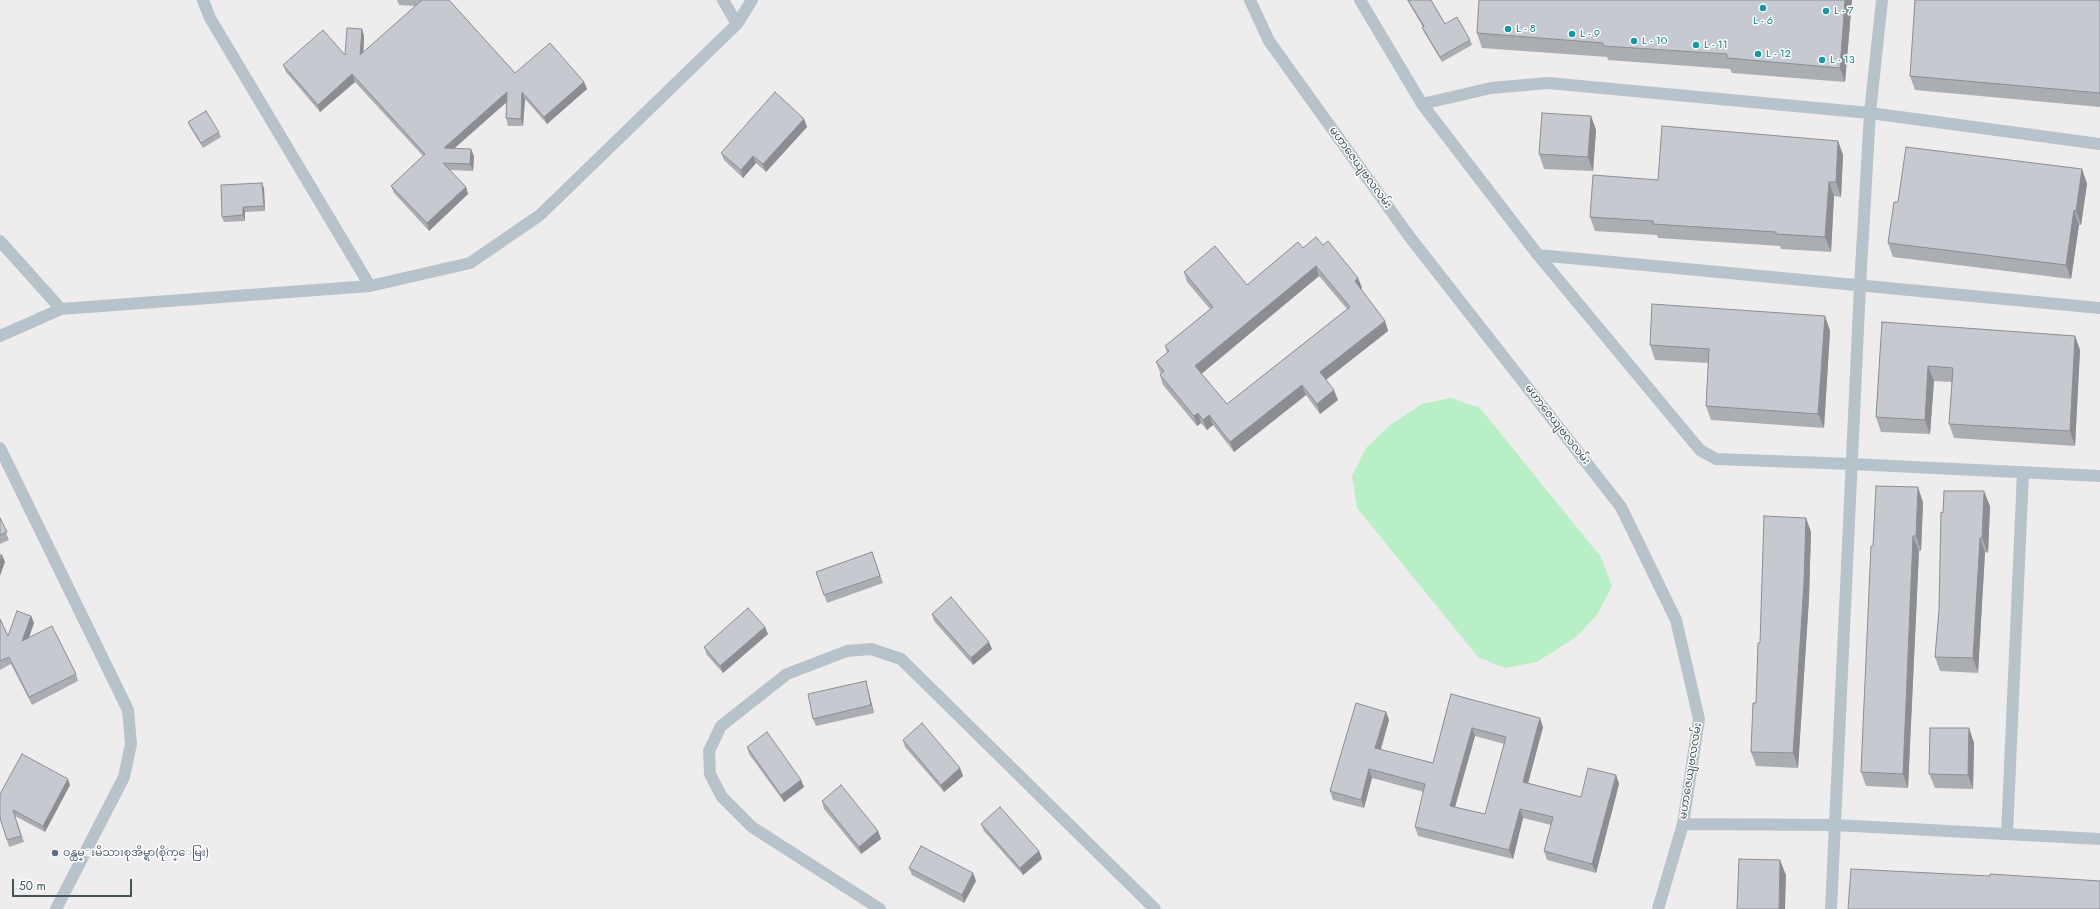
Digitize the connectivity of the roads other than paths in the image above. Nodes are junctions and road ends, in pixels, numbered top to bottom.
1 (203, 0) edge
2 (723, 0) edge
3 (752, 0) edge
4 (1250, 0) edge
5 (1360, 0) edge
6 (1882, 0) edge
7 (737, 24) junction
8 (1422, 104) junction
9 (1870, 113) junction
10 (2100, 144) edge
11 (0, 241) edge
12 (1538, 256) junction
13 (370, 286) junction
14 (1860, 286) junction
15 (2100, 308) edge
16 (62, 309) junction
17 (0, 336) edge
18 (0, 448) edge
19 (1852, 464) junction
20 (2023, 472) junction
21 (2100, 476) edge
22 (1683, 824) junction
23 (1835, 825) junction
24 (2007, 834) junction
25 (2100, 839) edge
26 (56, 909) edge
27 (880, 909) edge
28 (1155, 909) edge
29 (1658, 909) edge
30 (1831, 909) edge

1 - 13 street
2 - 7 street
3 - 7 street
4 - 22 street, မဟာဇေယျဗလလမ်း
5 - 8 street
6 - 9 street
7 - 13 street
8 - 9 street
8 - 12 street
9 - 10 street
9 - 14 street
11 - 16 street
12 - 14 street
12 - 19 street
13 - 16 street
14 - 15 street
14 - 19 street
16 - 17 street
18 - 26 street
19 - 20 street
19 - 23 street
20 - 21 street
20 - 24 street
22 - 23 street
22 - 29 street, မဟာဇေယျဗလလမ်း
23 - 24 street
23 - 30 street
24 - 25 street
27 - 28 street

